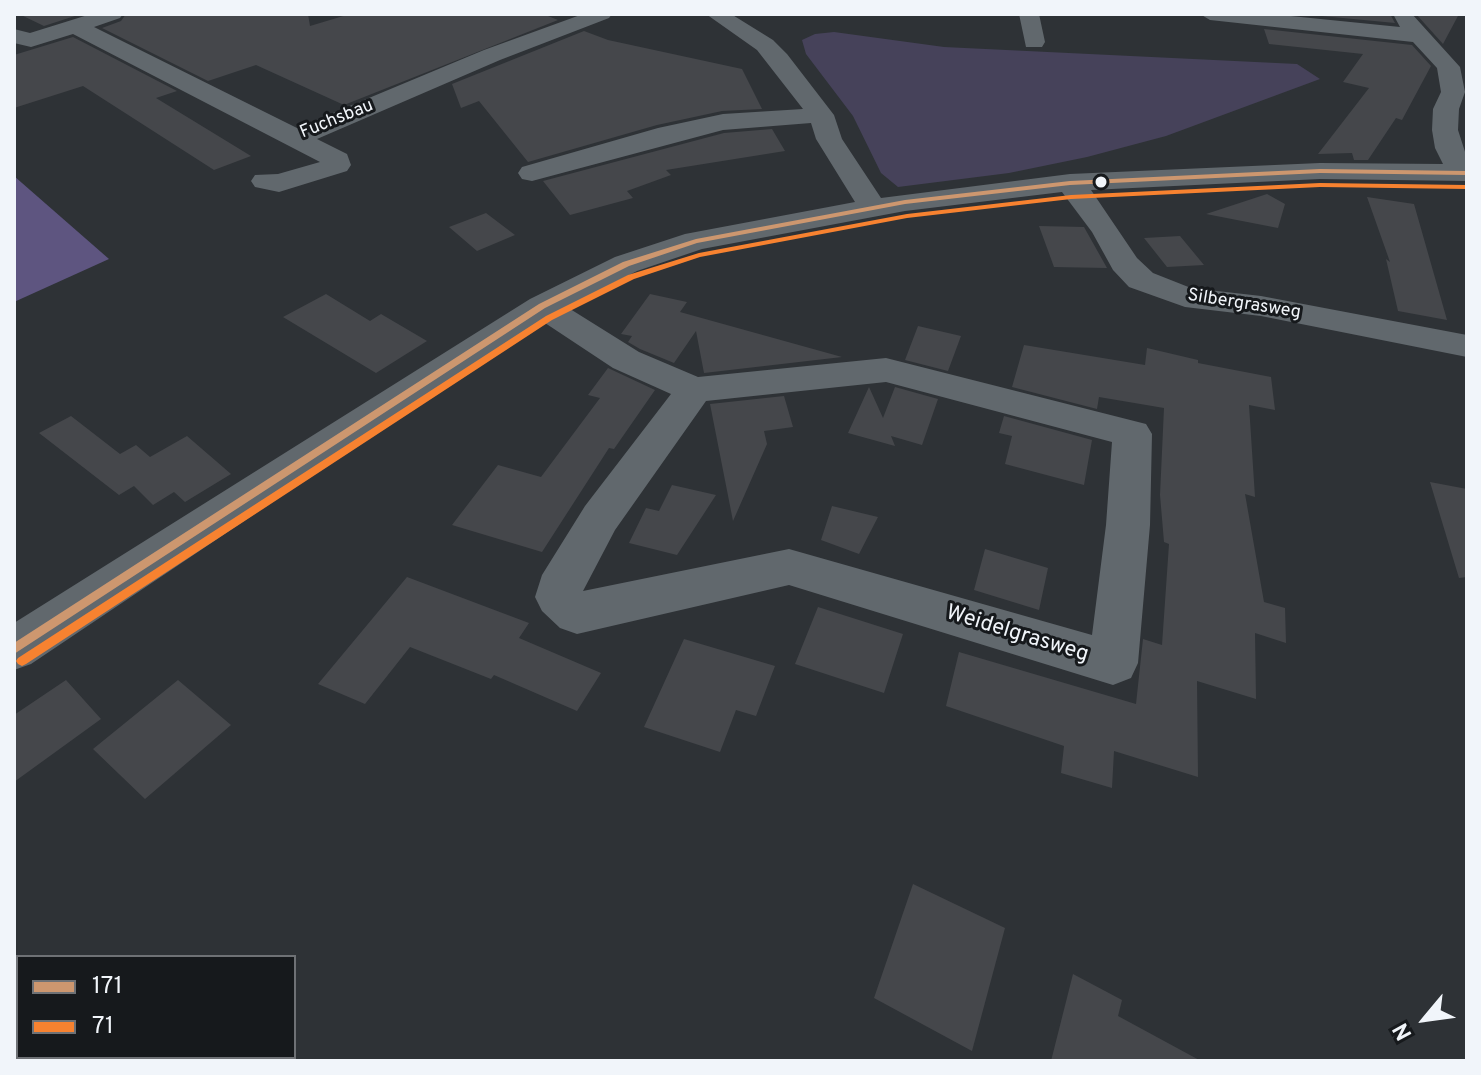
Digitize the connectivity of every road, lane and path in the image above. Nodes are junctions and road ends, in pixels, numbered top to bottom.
1 (113, 14) edge
2 (602, 14) edge
3 (716, 14) edge
4 (1029, 14) edge
5 (1210, 14) edge
6 (1400, 14) edge
7 (75, 26) junction
8 (14, 36) edge
9 (1423, 36) junction
10 (1034, 42) dead end
11 (821, 115) junction
12 (296, 138) junction
13 (532, 173) dead end
14 (1464, 173) edge
15 (265, 181) dead end
16 (1070, 183) junction
17 (873, 208) junction
18 (542, 306) junction
19 (1467, 346) edge
20 (694, 390) junction
21 (14, 649) edge

1 - 7 street
2 - 12 street, Fuchsbau
3 - 11 street
4 - 10 street
5 - 9 street
6 - 9 street
7 - 8 street
7 - 12 street, Fuchsbau
9 - 14 street
11 - 13 street
11 - 17 street
12 - 15 street
14 - 16 street
16 - 17 street
16 - 19 street, Silbergrasweg
17 - 18 street
18 - 20 street, Weidelgrasweg
18 - 21 street
20 - 20 street, Weidelgrasweg

